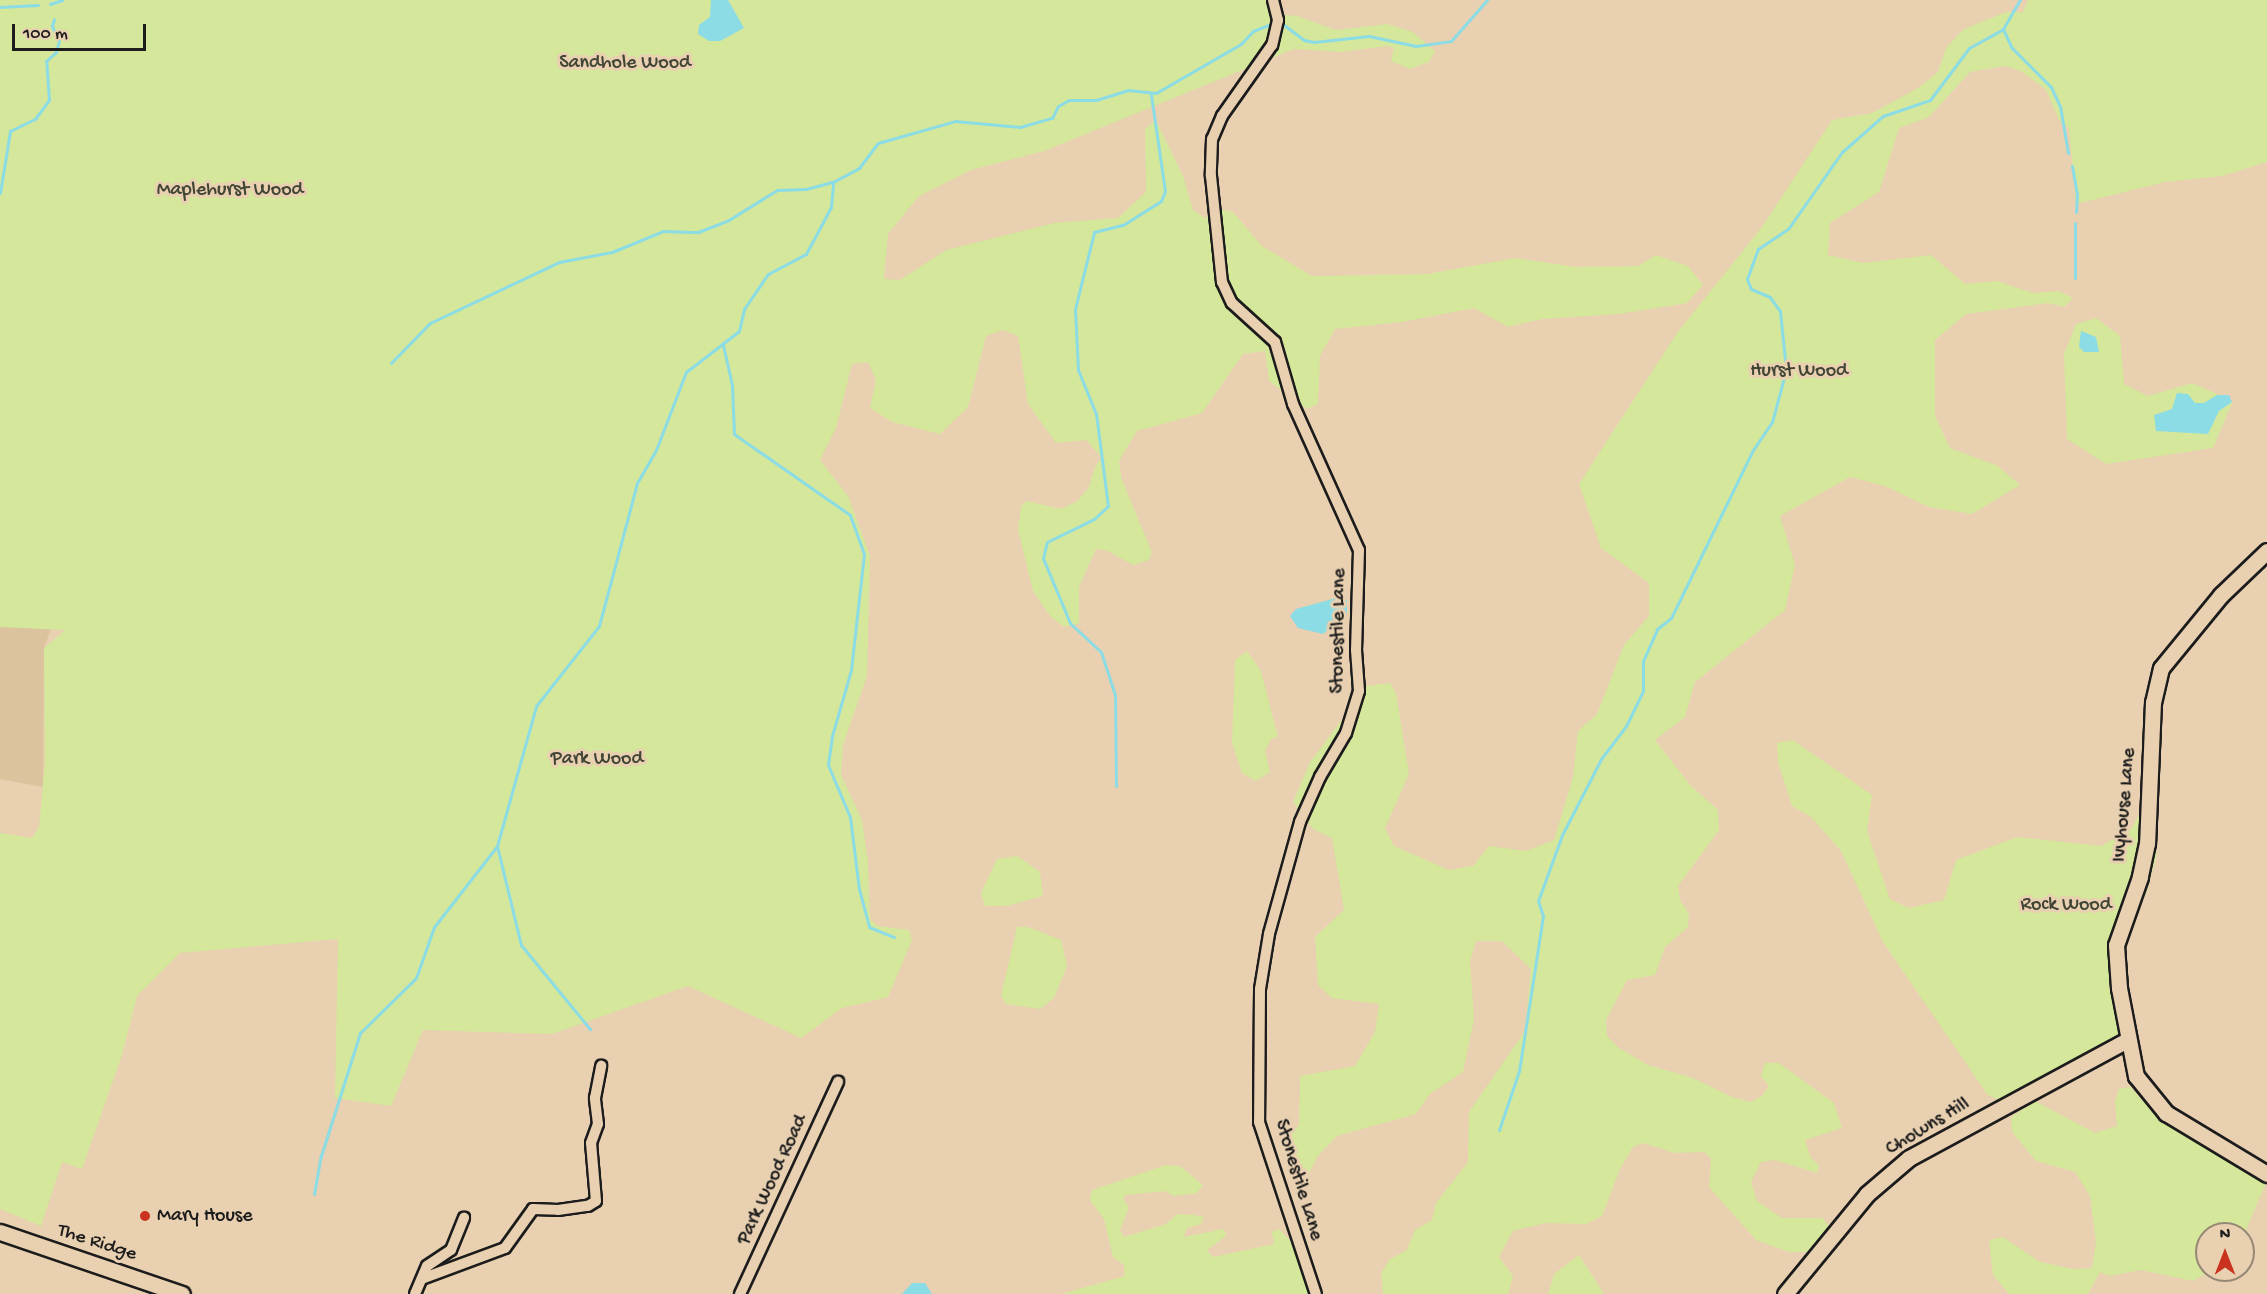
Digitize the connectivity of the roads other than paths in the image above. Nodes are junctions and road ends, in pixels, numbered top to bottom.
1 (1273, 0) edge
2 (2267, 551) edge
3 (2127, 1040) junction
4 (601, 1066) dead end
5 (838, 1082) dead end
6 (2267, 1174) edge
7 (464, 1217) dead end
8 (0, 1232) edge
9 (424, 1278) junction
10 (182, 1294) edge
11 (415, 1294) edge
12 (740, 1294) edge
13 (1316, 1294) edge
14 (1785, 1294) edge

1 - 13 street, Stonestile Lane
2 - 3 street, Ivyhouse Lane
3 - 6 street, Ivyhouse Lane
3 - 14 street, Chowns Hill
4 - 9 street
5 - 12 street, Park Wood Road
7 - 9 street
8 - 10 street, The Ridge
9 - 11 street

